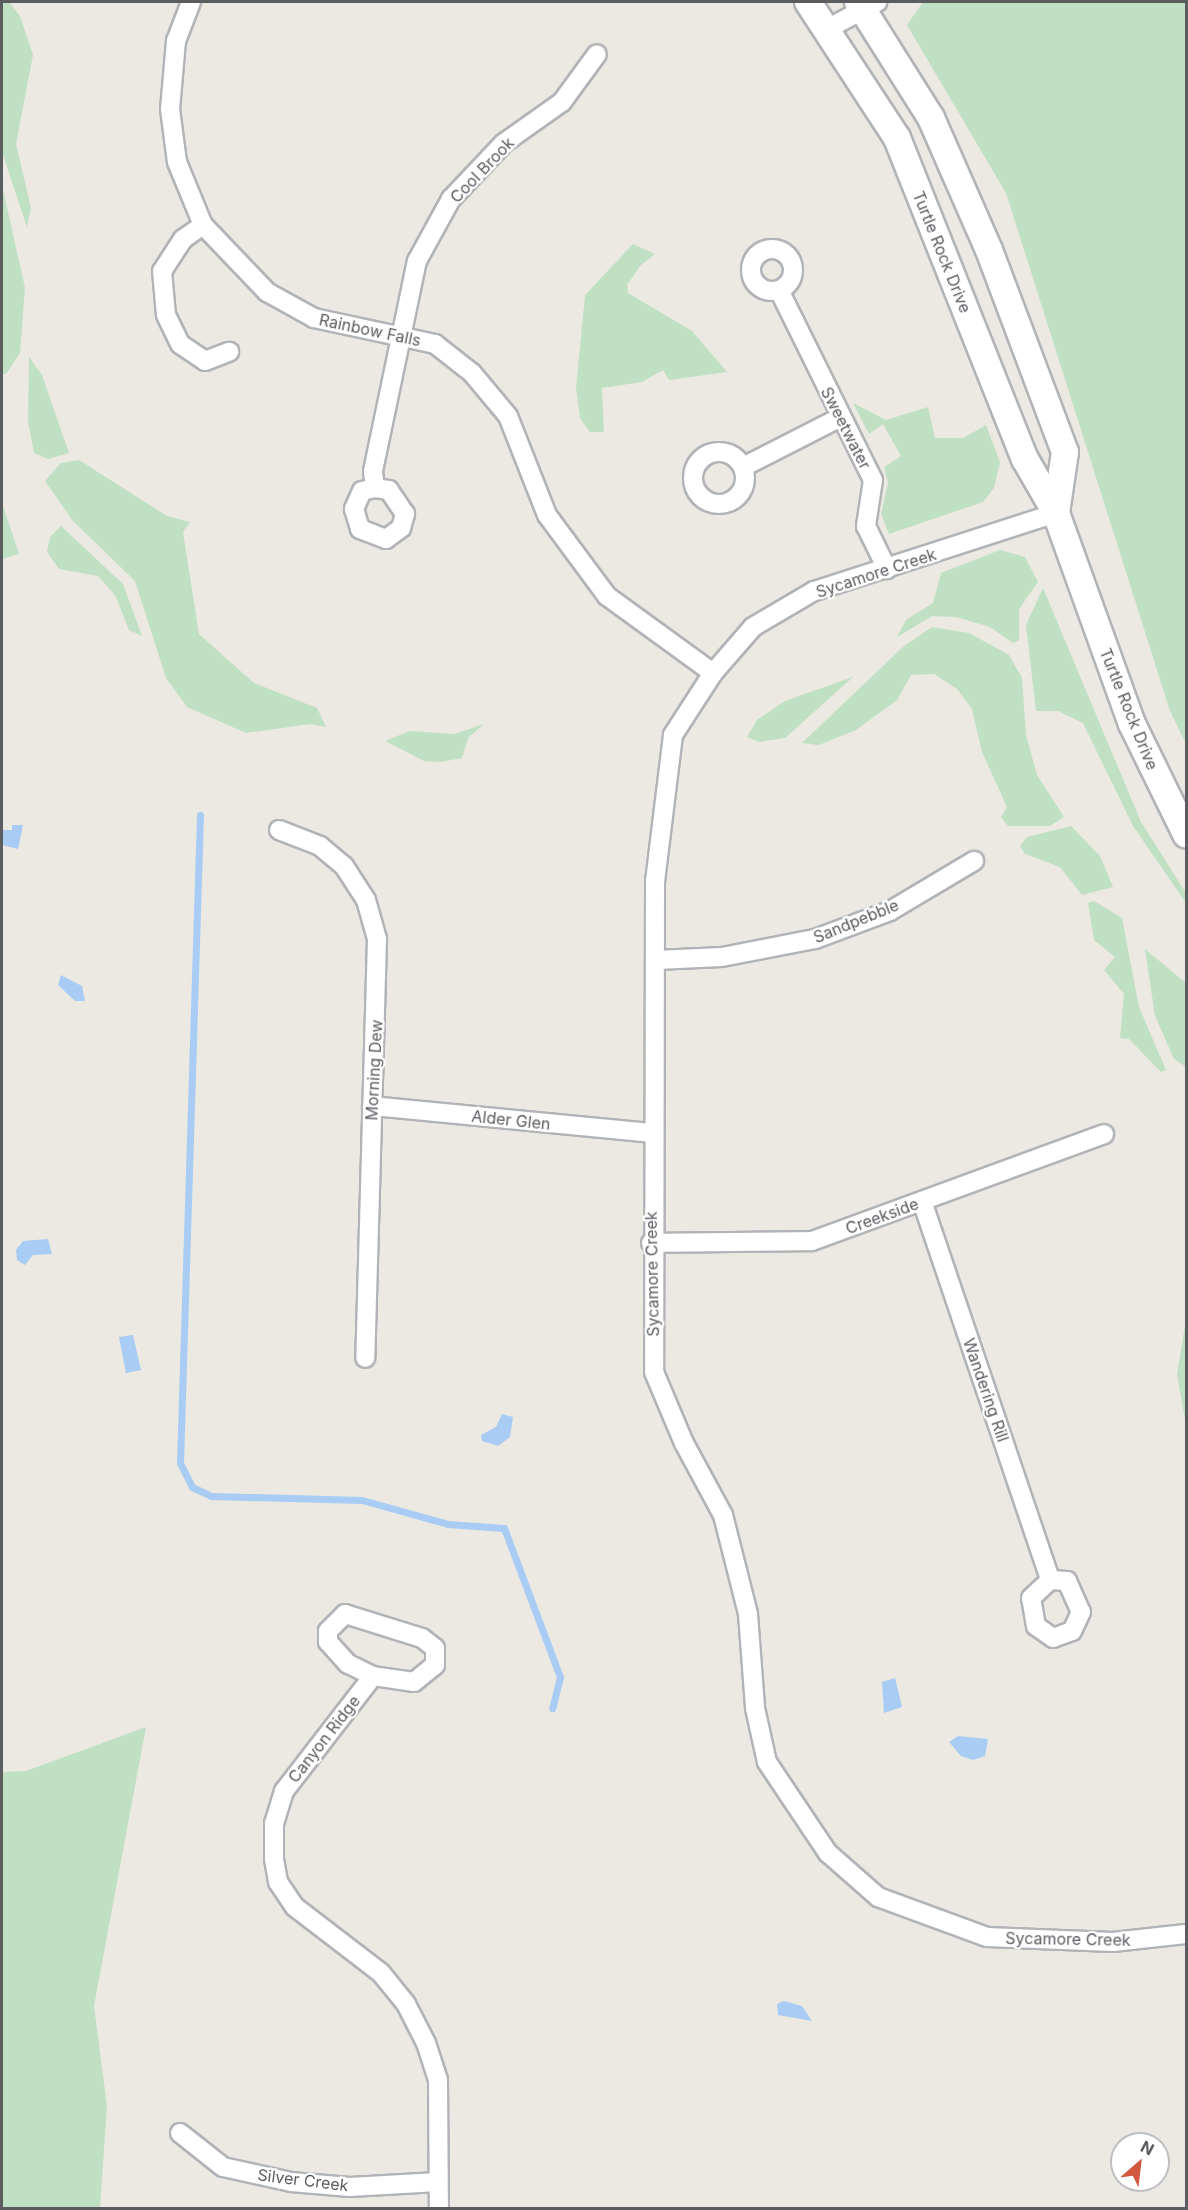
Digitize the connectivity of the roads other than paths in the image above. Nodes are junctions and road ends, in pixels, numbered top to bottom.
1 (191, 2) edge
2 (808, 2) edge
3 (866, 4) edge
4 (829, 28) junction
5 (597, 54) dead end
6 (202, 225) junction
7 (779, 290) dead end
8 (400, 334) junction
9 (229, 352) dead end
10 (841, 417) junction
11 (743, 467) dead end
12 (375, 488) dead end
13 (1056, 513) junction
14 (888, 569) junction
15 (713, 674) junction
16 (279, 830) dead end
17 (1186, 834) edge
18 (974, 861) dead end
19 (656, 960) junction
20 (372, 1106) junction
21 (650, 1133) junction
22 (1104, 1134) dead end
23 (922, 1201) junction
24 (651, 1243) junction
25 (364, 1358) dead end
26 (1050, 1580) dead end
27 (373, 1676) junction
28 (1186, 1934) edge
29 (180, 2133) dead end
30 (438, 2182) junction
31 (440, 2208) edge

1 - 6 street, Rainbow Falls
2 - 4 street, Turtle Rock Drive
3 - 4 street
3 - 13 street, Turtle Rock Drive
4 - 13 street, Turtle Rock Drive
5 - 8 street, Cool Brook
6 - 8 street, Rainbow Falls
6 - 9 street
7 - 10 street, Sweetwater
8 - 12 street, Cool Brook
8 - 15 street, Rainbow Falls
10 - 11 street
10 - 14 street, Sweetwater
13 - 14 street, Sycamore Creek
13 - 17 street, Turtle Rock Drive
14 - 15 street, Sycamore Creek
15 - 19 street, Sycamore Creek
16 - 20 street, Morning Dew
18 - 19 street, Sandpebble
19 - 21 street, Sycamore Creek
20 - 21 street, Alder Glen
20 - 25 street, Morning Dew
21 - 24 street, Sycamore Creek
22 - 23 street, Creekside
23 - 24 street, Creekside
23 - 26 street, Wandering Rill
24 - 28 street, Sycamore Creek
27 - 27 street, Canyon Ridge
27 - 30 street, Canyon Ridge
29 - 30 street, Silver Creek
30 - 31 street, Canyon Ridge

